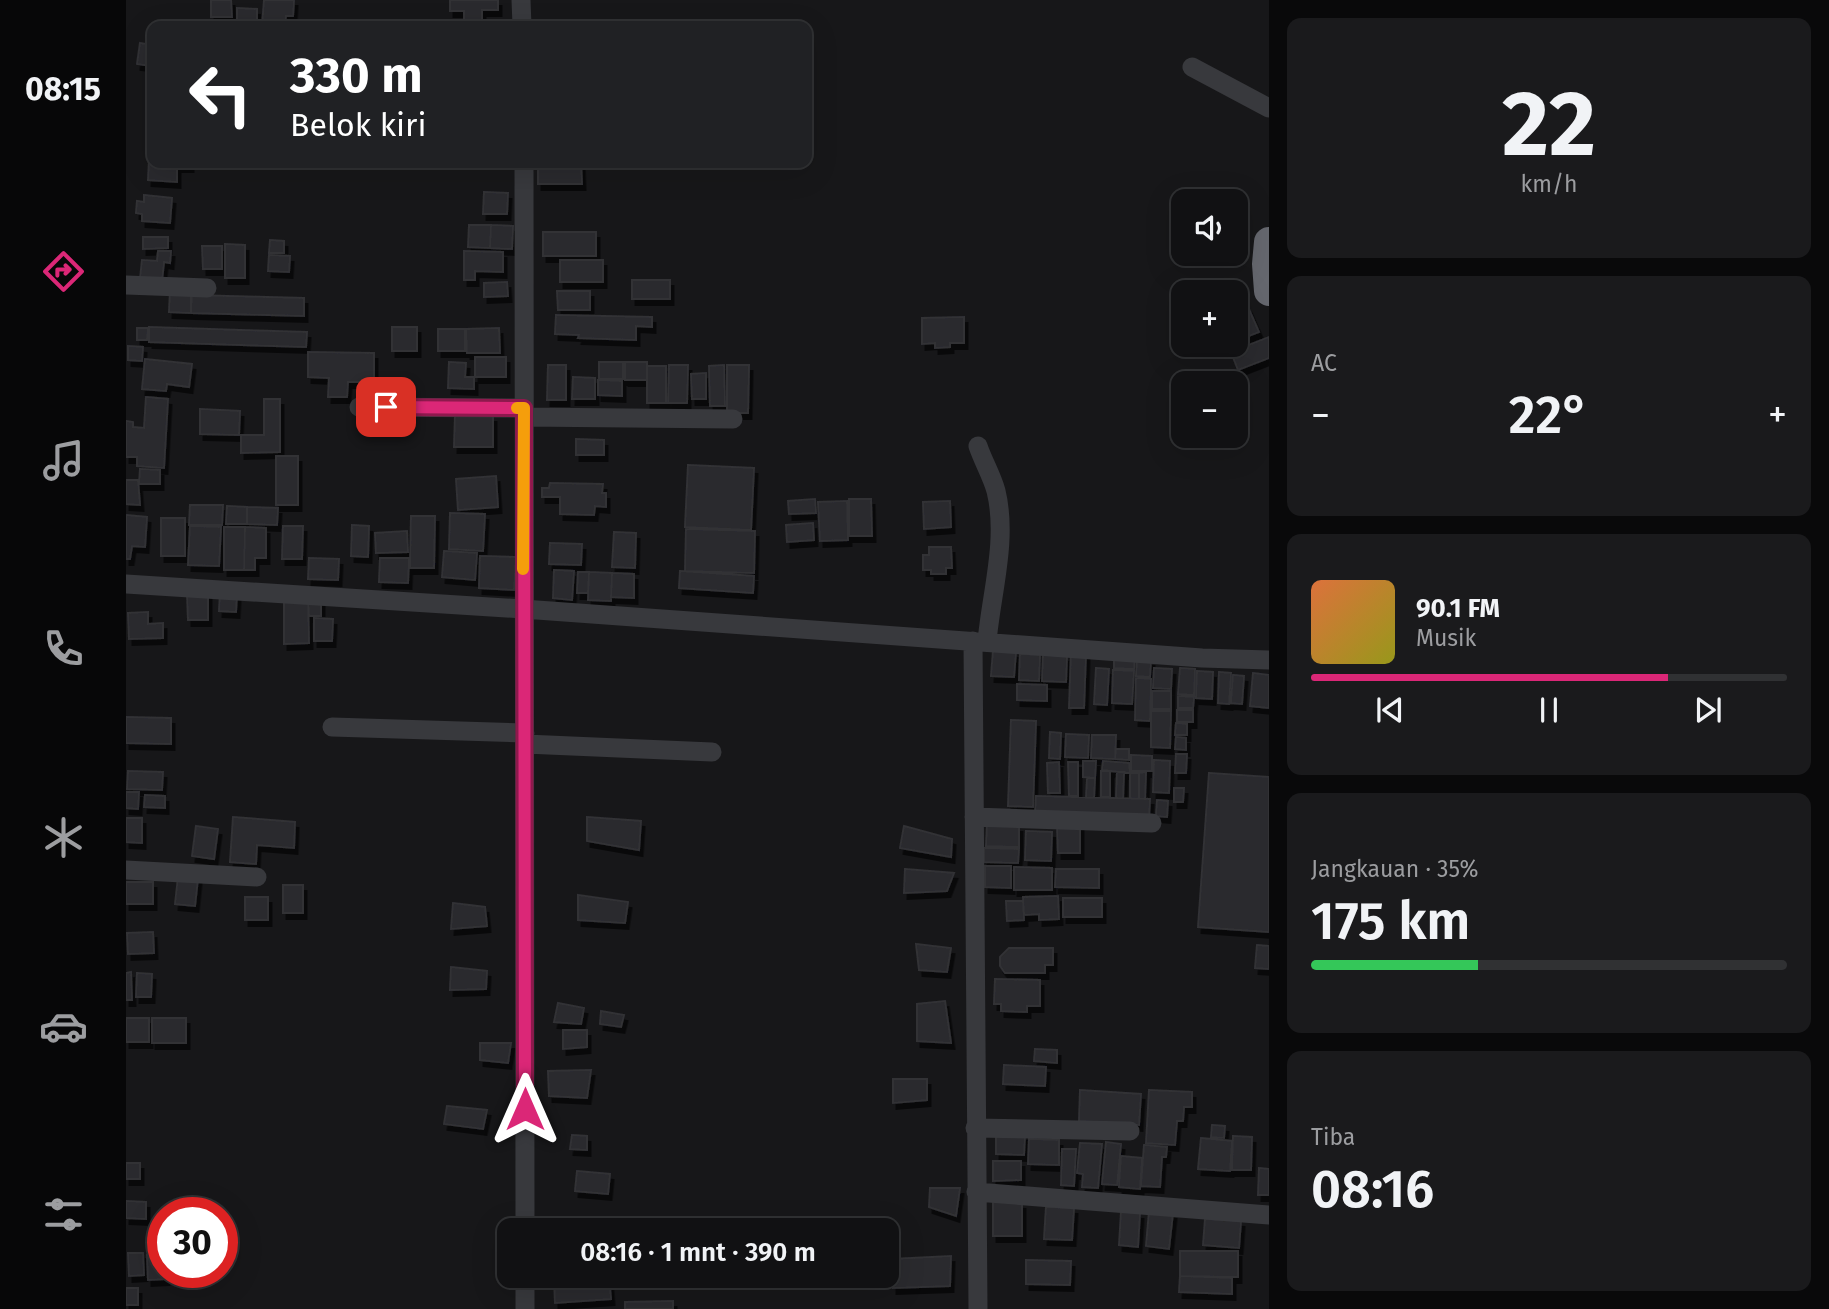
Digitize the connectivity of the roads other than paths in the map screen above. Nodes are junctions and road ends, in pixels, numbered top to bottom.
1 (522, 0) edge
2 (522, 21) edge
3 (1192, 67) dead end
4 (1269, 108) edge
5 (524, 168) edge
6 (1269, 242) edge
7 (126, 285) edge
8 (207, 288) dead end
9 (1269, 291) edge
10 (359, 407) dead end
11 (524, 413) junction
12 (733, 419) dead end
13 (978, 446) dead end
14 (126, 584) edge
15 (523, 609) junction
16 (980, 642) junction
17 (1269, 660) edge
18 (332, 727) dead end
19 (525, 738) junction
20 (712, 751) dead end
21 (974, 817) junction
22 (1152, 823) dead end
23 (126, 870) edge
24 (257, 877) dead end
25 (975, 1128) junction
26 (1130, 1131) dead end
27 (976, 1192) junction
28 (1269, 1215) edge
29 (525, 1218) edge
30 (524, 1288) edge
31 (525, 1309) edge
32 (978, 1309) edge

1 - 2 street
3 - 4 street
5 - 11 street
6 - 9 highway
7 - 8 street
10 - 11 street
11 - 12 street
11 - 15 street
13 - 16 street
14 - 15 street
15 - 16 street
15 - 19 street
16 - 17 street
16 - 21 street
18 - 19 street
19 - 20 street
19 - 29 street
21 - 22 street
21 - 25 street
23 - 24 street
25 - 26 street
25 - 27 street
27 - 28 street
27 - 32 street
30 - 31 street

